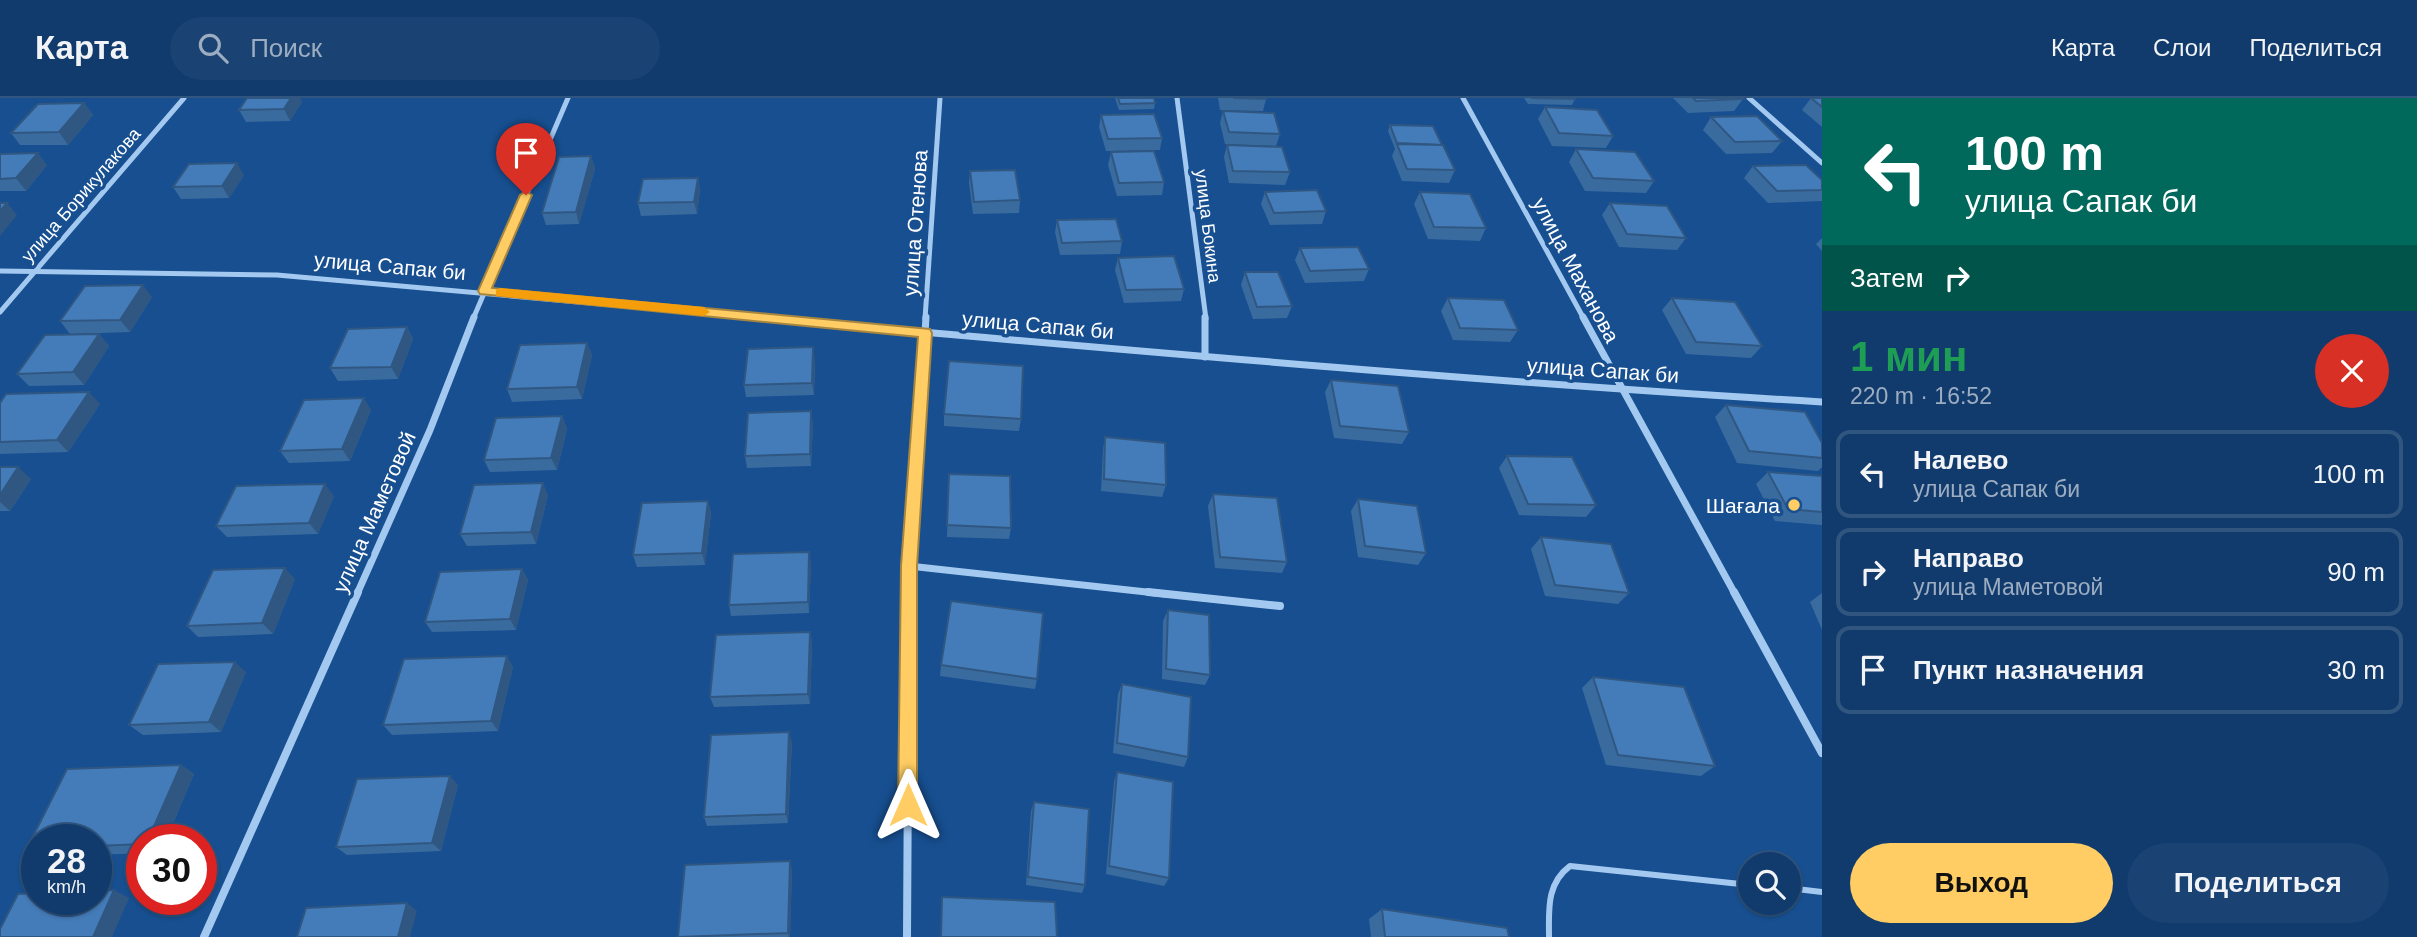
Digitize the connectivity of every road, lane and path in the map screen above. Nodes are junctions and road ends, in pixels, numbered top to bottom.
1 (184, 98) edge
2 (568, 98) edge
3 (940, 98) edge
4 (1177, 98) edge
5 (1463, 98) edge
6 (1749, 98) edge
7 (1822, 163) edge
8 (0, 271) edge
9 (34, 271) junction
10 (484, 291) junction
11 (0, 312) edge
12 (925, 333) junction
13 (1205, 357) junction
14 (1621, 390) junction
15 (1822, 402) edge
16 (909, 566) junction
17 (1280, 606) dead end
18 (1822, 752) edge
19 (1738, 884) edge
20 (1801, 890) edge
21 (1822, 892) edge
22 (204, 937) edge
23 (907, 937) edge
24 (1549, 937) edge

1 - 9 street, улица Борикулакова
2 - 10 street, улица Маметовой
3 - 12 street, улица Отенова
4 - 13 street, улица Бокина
5 - 14 street, улица Маханова
6 - 7 street
8 - 9 street, улица Сапак би
9 - 10 street, улица Сапак би
9 - 11 street, улица Борикулакова
10 - 12 street, улица Сапак би
10 - 22 street, улица Маметовой
12 - 13 street, улица Сапак би
12 - 16 street, улица Отенова
13 - 14 street, улица Сапак би
14 - 15 street, улица Сапак би
14 - 18 street, улица Маханова
16 - 17 street
16 - 23 street, улица Отенова
19 - 24 lane
20 - 21 lane

